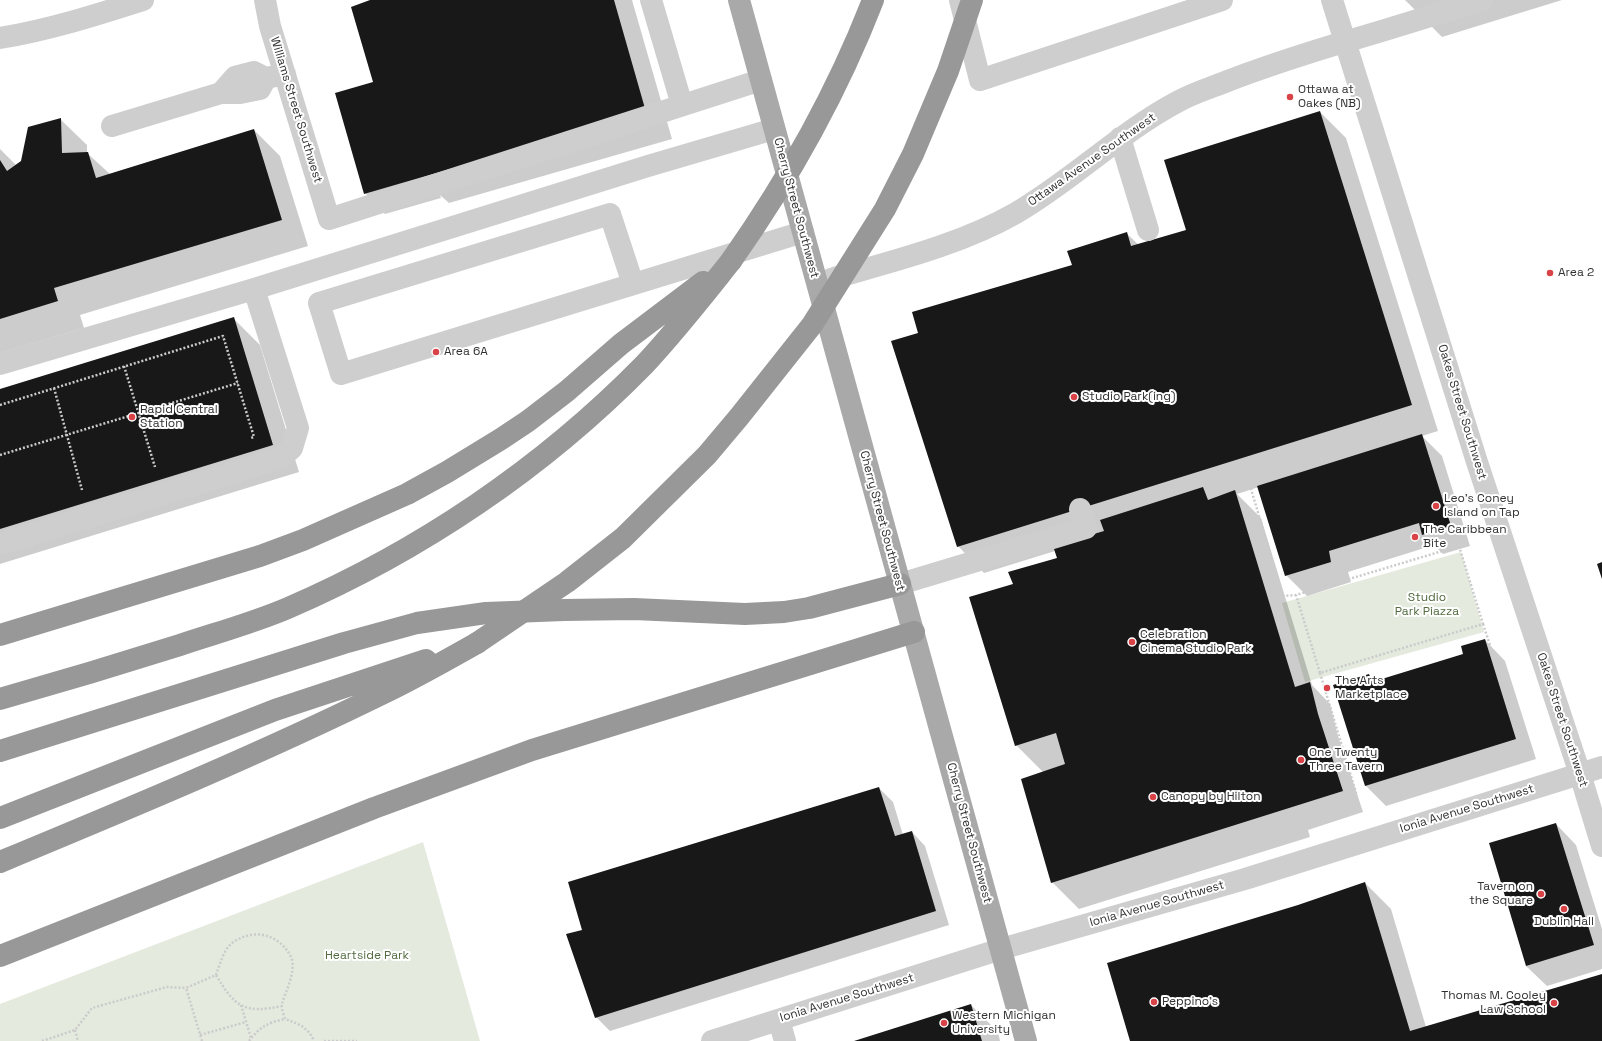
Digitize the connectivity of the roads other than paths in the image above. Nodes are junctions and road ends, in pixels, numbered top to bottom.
1 (143, 0) edge
2 (264, 0) edge
3 (651, 0) edge
4 (739, 0) edge
5 (873, 0) edge
6 (960, 0) edge
7 (972, 0) edge
8 (1222, 0) edge
9 (1332, 0) edge
10 (1482, 0) edge
11 (0, 38) edge
12 (1345, 42) junction
13 (276, 76) junction
14 (761, 80) junction
15 (682, 105) junction
16 (112, 126) dead end
17 (774, 129) junction
18 (1120, 138) junction
19 (1148, 230) dead end
20 (803, 232) junction
21 (731, 261) junction
22 (817, 283) junction
23 (633, 284) junction
24 (254, 289) junction
25 (0, 364) edge
26 (1082, 514) road end
27 (0, 544) edge
28 (900, 584) junction
29 (914, 632) junction
30 (0, 635) edge
31 (477, 643) junction
32 (0, 700) edge
33 (0, 751) edge
34 (1602, 767) edge
35 (1580, 774) junction
36 (0, 818) edge
37 (1602, 846) edge
38 (0, 862) edge
39 (1001, 949) junction
40 (0, 956) edge
41 (779, 1020) junction
42 (712, 1041) edge
43 (785, 1041) edge
44 (1026, 1041) edge

1 - 11 street
2 - 13 street, Williams Street Southwest
3 - 15 street
4 - 14 main road, Cherry Street Southwest
5 - 21 highway, bridge
6 - 8 street
7 - 31 highway, bridge
9 - 12 street, Oakes Street Southwest
10 - 12 street, Ottawa Avenue Southwest
12 - 18 street, Ottawa Avenue Southwest
12 - 35 street, Oakes Street Southwest
13 - 15 street, Williams Street Southwest
13 - 16 street
14 - 15 street
14 - 17 main road, Cherry Street Southwest
17 - 20 main road, Cherry Street Southwest
17 - 24 street
18 - 19 street
18 - 22 street, Ottawa Avenue Southwest
20 - 22 main road, Cherry Street Southwest
20 - 23 street
21 - 30 highway
21 - 32 highway
22 - 28 main road, Cherry Street Southwest
23 - 23 street
24 - 25 street
24 - 27 street
26 - 28 street
28 - 29 main road, Cherry Street Southwest
28 - 33 highway
29 - 39 main road, Cherry Street Southwest
29 - 40 highway
31 - 36 highway
31 - 38 highway
34 - 35 street, Ionia Avenue Southwest
35 - 37 street, Oakes Street Southwest
35 - 39 street, Ionia Avenue Southwest
39 - 41 street, Ionia Avenue Southwest
39 - 44 main road, Cherry Street Southwest
41 - 42 street, Ionia Avenue Southwest
41 - 43 street

